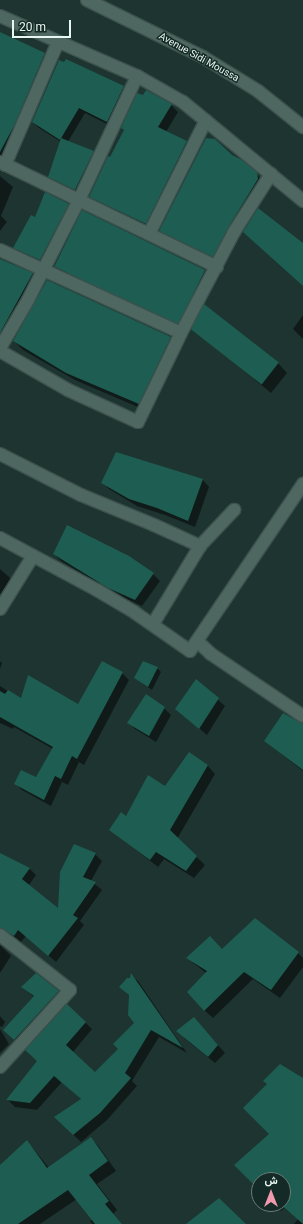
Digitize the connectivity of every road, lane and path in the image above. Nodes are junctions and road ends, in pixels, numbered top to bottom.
1 (87, 0) edge
2 (0, 16) edge
3 (58, 42) junction
4 (137, 76) junction
5 (206, 120) junction
6 (303, 127) edge
7 (3, 163) edge
8 (271, 174) junction
9 (79, 200) junction
10 (303, 201) edge
11 (149, 234) junction
12 (0, 250) edge
13 (217, 267) junction
14 (42, 270) junction
15 (181, 333) junction
16 (0, 350) edge
17 (0, 454) edge
18 (303, 484) edge
19 (234, 510) dead end
20 (0, 538) edge
21 (200, 546) junction
22 (33, 556) junction
23 (0, 609) edge
24 (153, 624) junction
25 (196, 641) junction
26 (303, 716) edge
27 (0, 935) edge
28 (0, 1067) edge

1 - 6 street, Avenue Sidi Moussa
2 - 3 street
3 - 4 street
3 - 7 street
4 - 5 street
4 - 9 street
5 - 8 street
5 - 11 street
7 - 9 street
8 - 10 street
8 - 13 street
9 - 11 street
9 - 14 street
11 - 13 street
12 - 14 street
13 - 15 street
14 - 15 street
14 - 16 street
15 - 16 street
17 - 21 street
18 - 25 street
19 - 21 street
20 - 22 street
21 - 24 street
22 - 23 street
22 - 24 street
24 - 25 street
25 - 26 street
27 - 28 street

